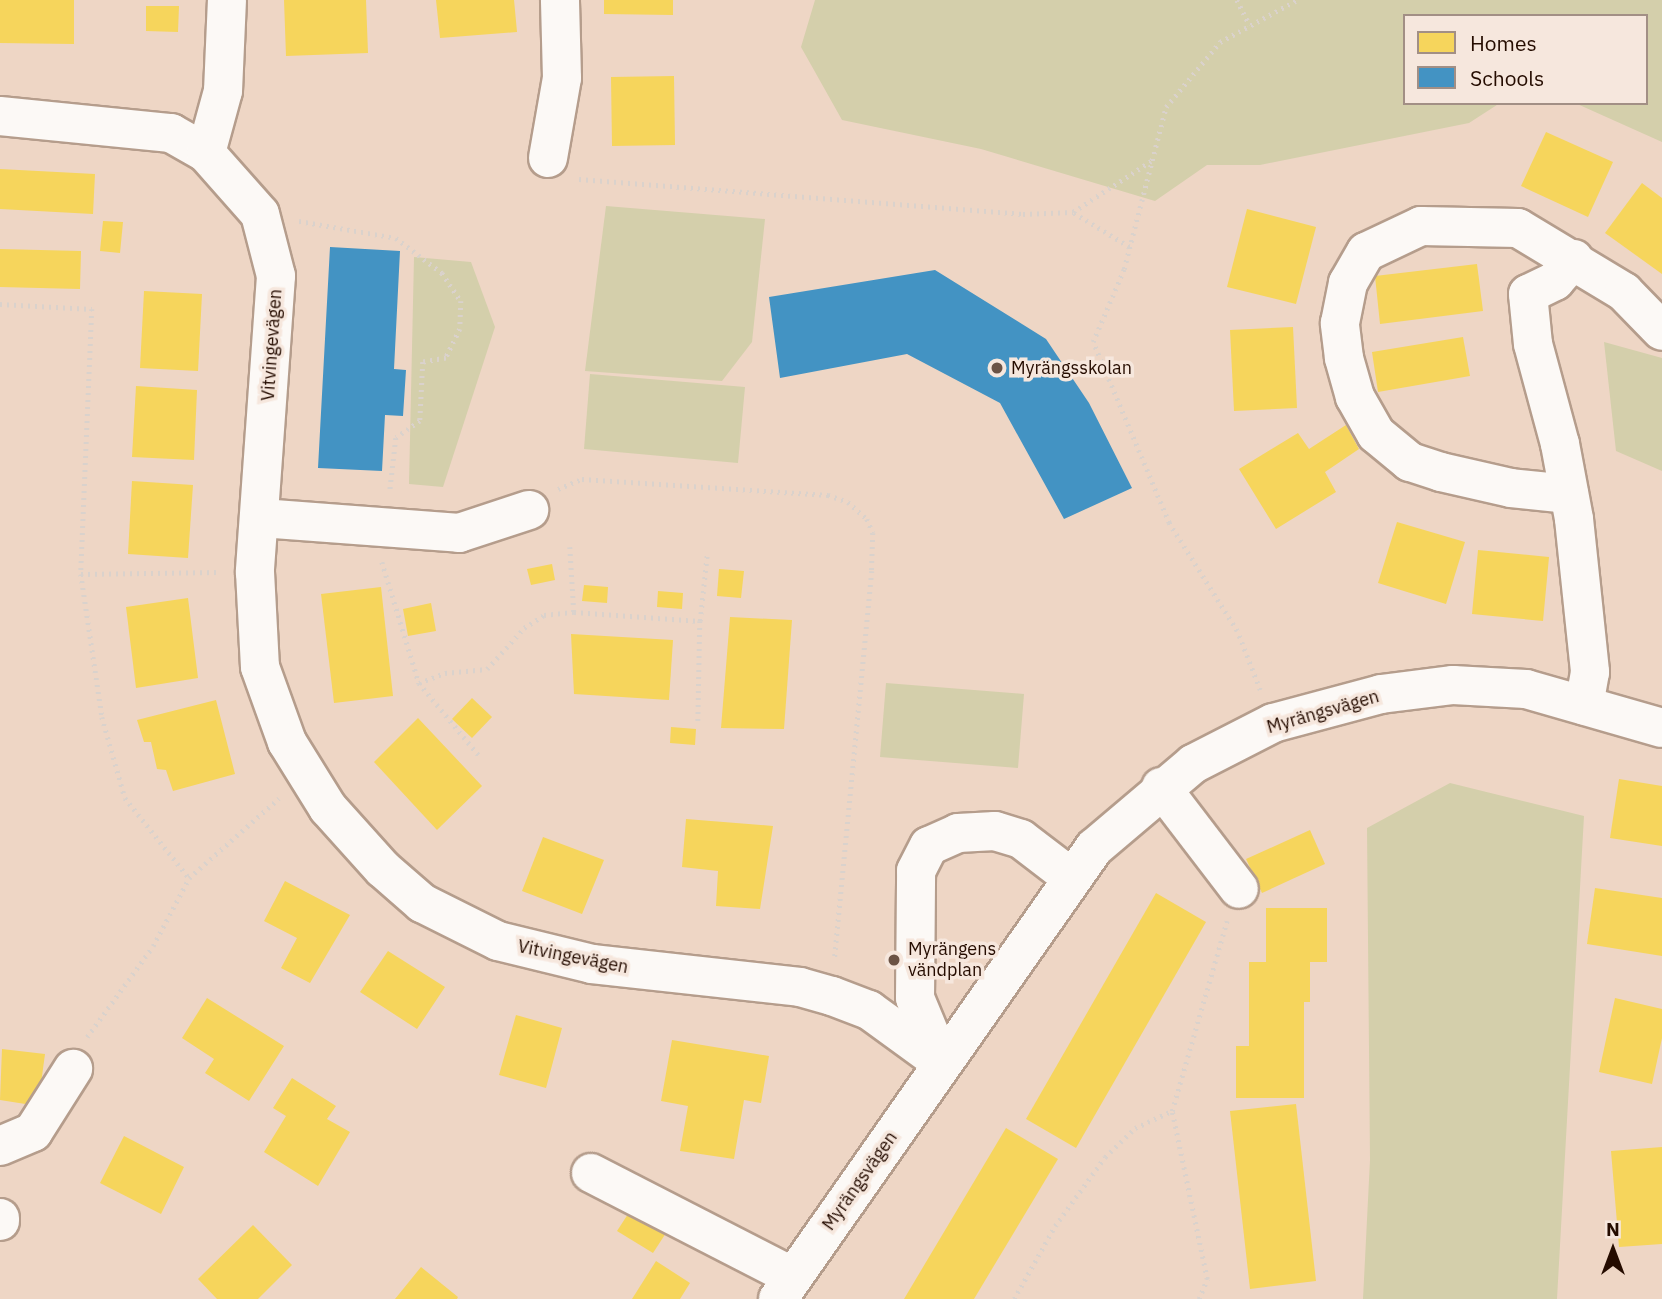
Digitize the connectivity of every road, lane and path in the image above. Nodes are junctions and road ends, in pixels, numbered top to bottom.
1 (228, 0) edge
2 (560, 0) edge
3 (1237, 0) edge
4 (1297, 0) edge
5 (1250, 25) junction
6 (0, 116) edge
7 (206, 153) junction
8 (548, 158) joint
9 (1152, 160) junction
10 (1073, 212) junction
11 (260, 214) junction
12 (1130, 247) junction
13 (1574, 259) junction
14 (0, 304) edge
15 (1662, 331) edge
16 (1569, 494) junction
17 (529, 510) joint
18 (261, 518) junction
19 (378, 525) junction
20 (570, 547) dead end
21 (707, 554) dead end
22 (255, 572) junction
23 (81, 574) junction
24 (574, 612) junction
25 (700, 621) junction
26 (419, 683) junction
27 (1584, 705) junction
28 (698, 723) dead end
29 (1273, 723) junction
30 (1662, 728) edge
31 (481, 758) dead end
32 (306, 773) junction
33 (1161, 788) junction
34 (189, 878) junction
35 (1072, 878) junction
36 (1239, 890) joint
37 (832, 996) junction
38 (942, 1063) junction
39 (73, 1069) joint
40 (1172, 1111) junction
41 (0, 1146) edge
42 (591, 1173) dead end
43 (786, 1288) edge
44 (1014, 1299) edge
45 (1199, 1299) edge

1 - 7 street
2 - 8 street
3 - 5 path
4 - 5 path
5 - 9 path
6 - 7 street, Vitvingevägen
7 - 11 street, Vitvingevägen
8 - 10 path
9 - 10 path
9 - 12 path
10 - 12 path
11 - 18 street, Vitvingevägen
11 - 19 path
12 - 29 path
13 - 15 street
13 - 16 street
13 - 16 street
14 - 23 path
16 - 27 street
17 - 19 street
17 - 37 path
18 - 19 street
18 - 22 street, Vitvingevägen
19 - 26 path
20 - 24 path
21 - 25 path
22 - 23 path
22 - 32 street, Vitvingevägen
23 - 34 path
24 - 25 path
24 - 26 path
25 - 28 path
26 - 31 path
27 - 29 street, Myrängsvägen
27 - 30 street, Myrängsvägen
29 - 33 street, Myrängsvägen
32 - 34 path
32 - 37 street, Vitvingevägen
33 - 35 street, Myrängsvägen
33 - 36 street
34 - 39 path
35 - 38 street, Myrängsvägen
35 - 38 street
36 - 40 path
37 - 38 street, Vitvingevägen
38 - 43 street, Myrängsvägen
39 - 41 street
40 - 44 path
40 - 45 path
42 - 43 street

